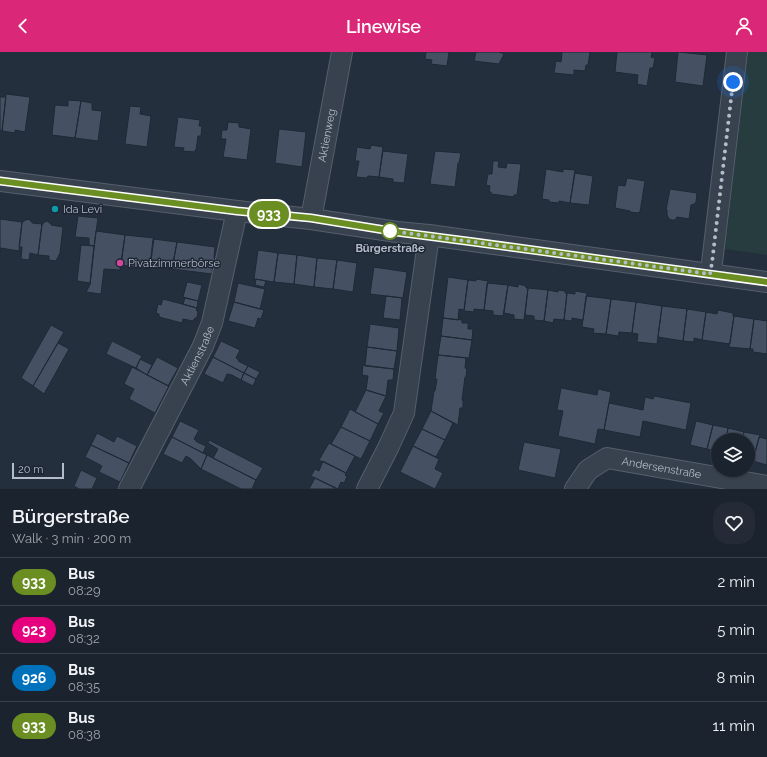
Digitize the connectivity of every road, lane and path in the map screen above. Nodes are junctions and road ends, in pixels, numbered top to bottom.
1 (342, 52) edge
2 (737, 52) edge
3 (0, 181) edge
4 (237, 211) junction
5 (311, 218) junction
6 (429, 236) junction
7 (710, 274) junction
8 (767, 282) edge
9 (765, 487) edge
10 (130, 489) edge
11 (367, 489) edge
12 (578, 489) edge

1 - 5 street, Aktienweg
2 - 7 street
3 - 4 street
4 - 5 street
4 - 10 street, Aktienstraße
5 - 6 street
6 - 7 street
6 - 11 street
7 - 8 street
9 - 12 street, Andersenstraße

